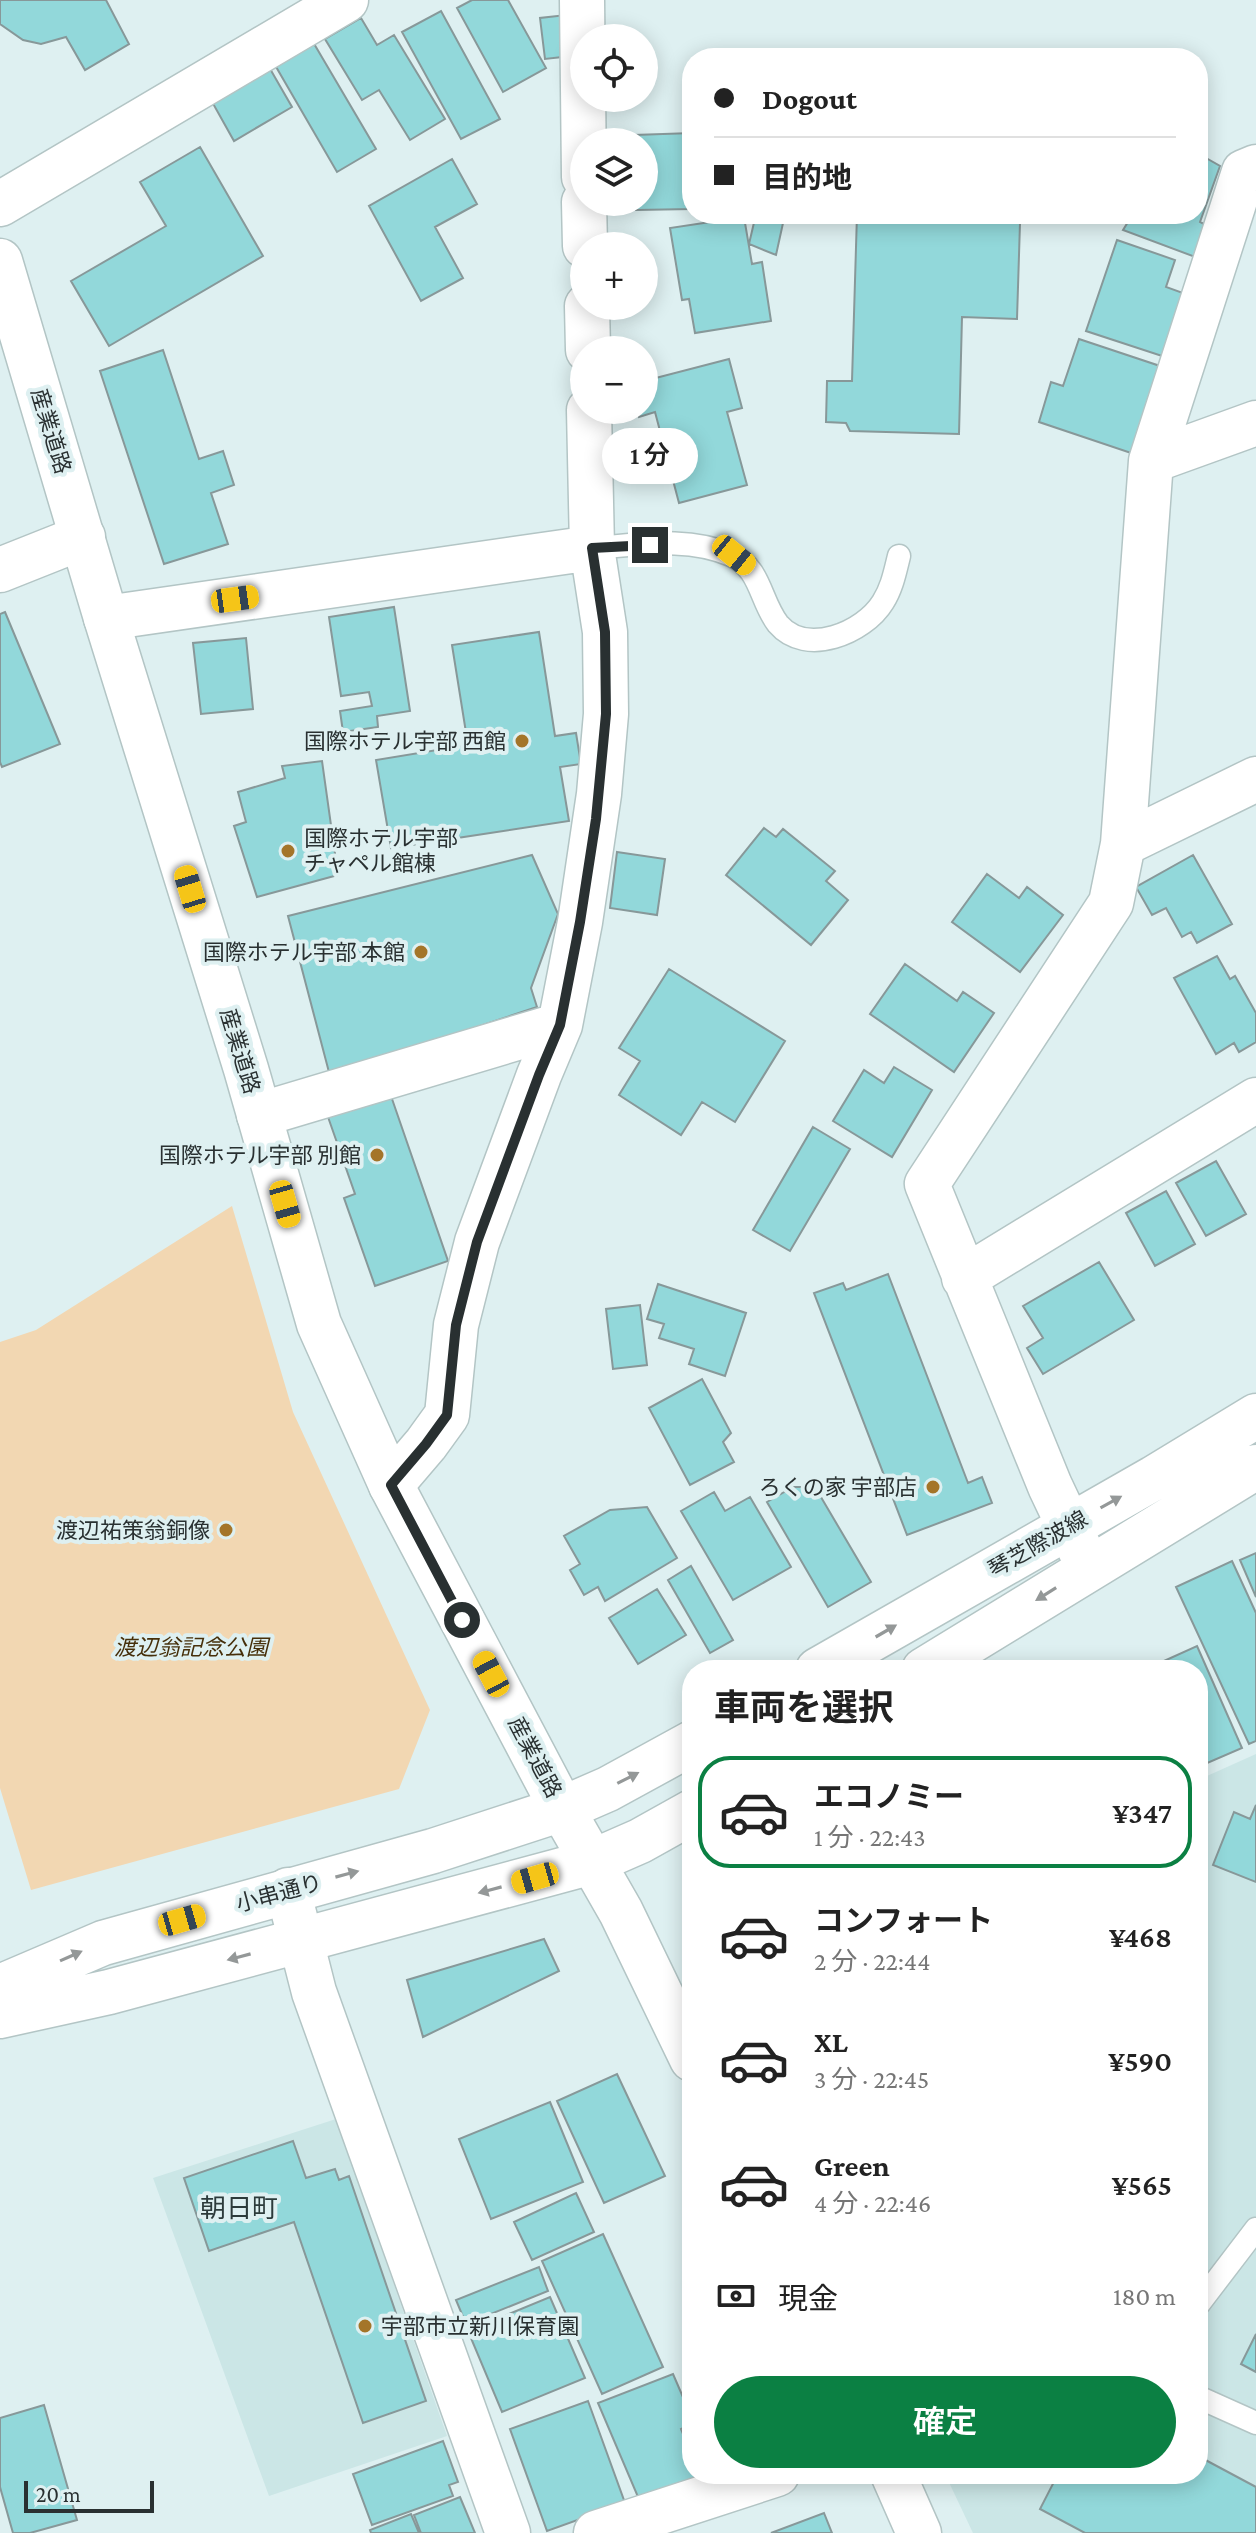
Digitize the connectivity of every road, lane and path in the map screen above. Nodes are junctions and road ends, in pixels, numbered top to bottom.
1 (346, 0) edge
2 (582, 0) edge
3 (583, 128) edge
4 (1256, 167) edge
5 (0, 204) edge
6 (0, 261) edge
7 (1256, 423) edge
8 (589, 424) edge
9 (1151, 461) junction
10 (83, 537) junction
11 (592, 548) junction
12 (899, 556) dead end
13 (0, 570) edge
14 (106, 618) junction
15 (1256, 779) edge
16 (1123, 844) junction
17 (560, 1025) junction
18 (1256, 1100) edge
19 (259, 1115) junction
20 (964, 1278) junction
21 (1256, 1416) edge
22 (1256, 1467) edge
23 (391, 1485) junction
24 (1068, 1526) junction
25 (1089, 1568) junction
26 (835, 1660) edge
27 (940, 1660) edge
28 (682, 1748) edge
29 (562, 1809) junction
30 (682, 1818) edge
31 (592, 1862) junction
32 (288, 1890) junction
33 (301, 1941) junction
34 (0, 1987) edge
35 (0, 2016) edge
36 (682, 2038) edge
37 (1256, 2229) edge
38 (1208, 2292) edge
39 (1208, 2401) edge
40 (1256, 2423) edge
41 (746, 2484) edge
42 (897, 2484) edge
43 (508, 2533) edge
44 (596, 2533) edge
45 (919, 2533) edge

1 - 5 street
2 - 3 street
4 - 9 street
6 - 10 street, 産業道路
7 - 9 street
8 - 11 street
9 - 16 street
10 - 13 street
10 - 14 street, 産業道路
11 - 12 lane
11 - 14 street
11 - 17 street
14 - 19 street, 産業道路
15 - 16 street
16 - 20 street
17 - 19 street
17 - 23 street
18 - 20 street
19 - 23 street, 産業道路
20 - 24 street
24 -> 21 street, 琴芝際波線
22 - 25 street, 琴芝際波線
23 - 29 street, 産業道路
24 - 25 street
26 -> 24 street, 琴芝際波線
25 -> 27 street, 琴芝際波線
29 -> 28 street
29 - 31 street
32 -> 29 street, 小串通り
30 - 31 street
31 -> 33 street
31 - 36 street
32 - 33 street
34 -> 32 street, 小串通り
33 -> 35 street
33 - 43 street
37 - 38 lane
39 - 40 lane
41 - 44 street
42 - 45 street

